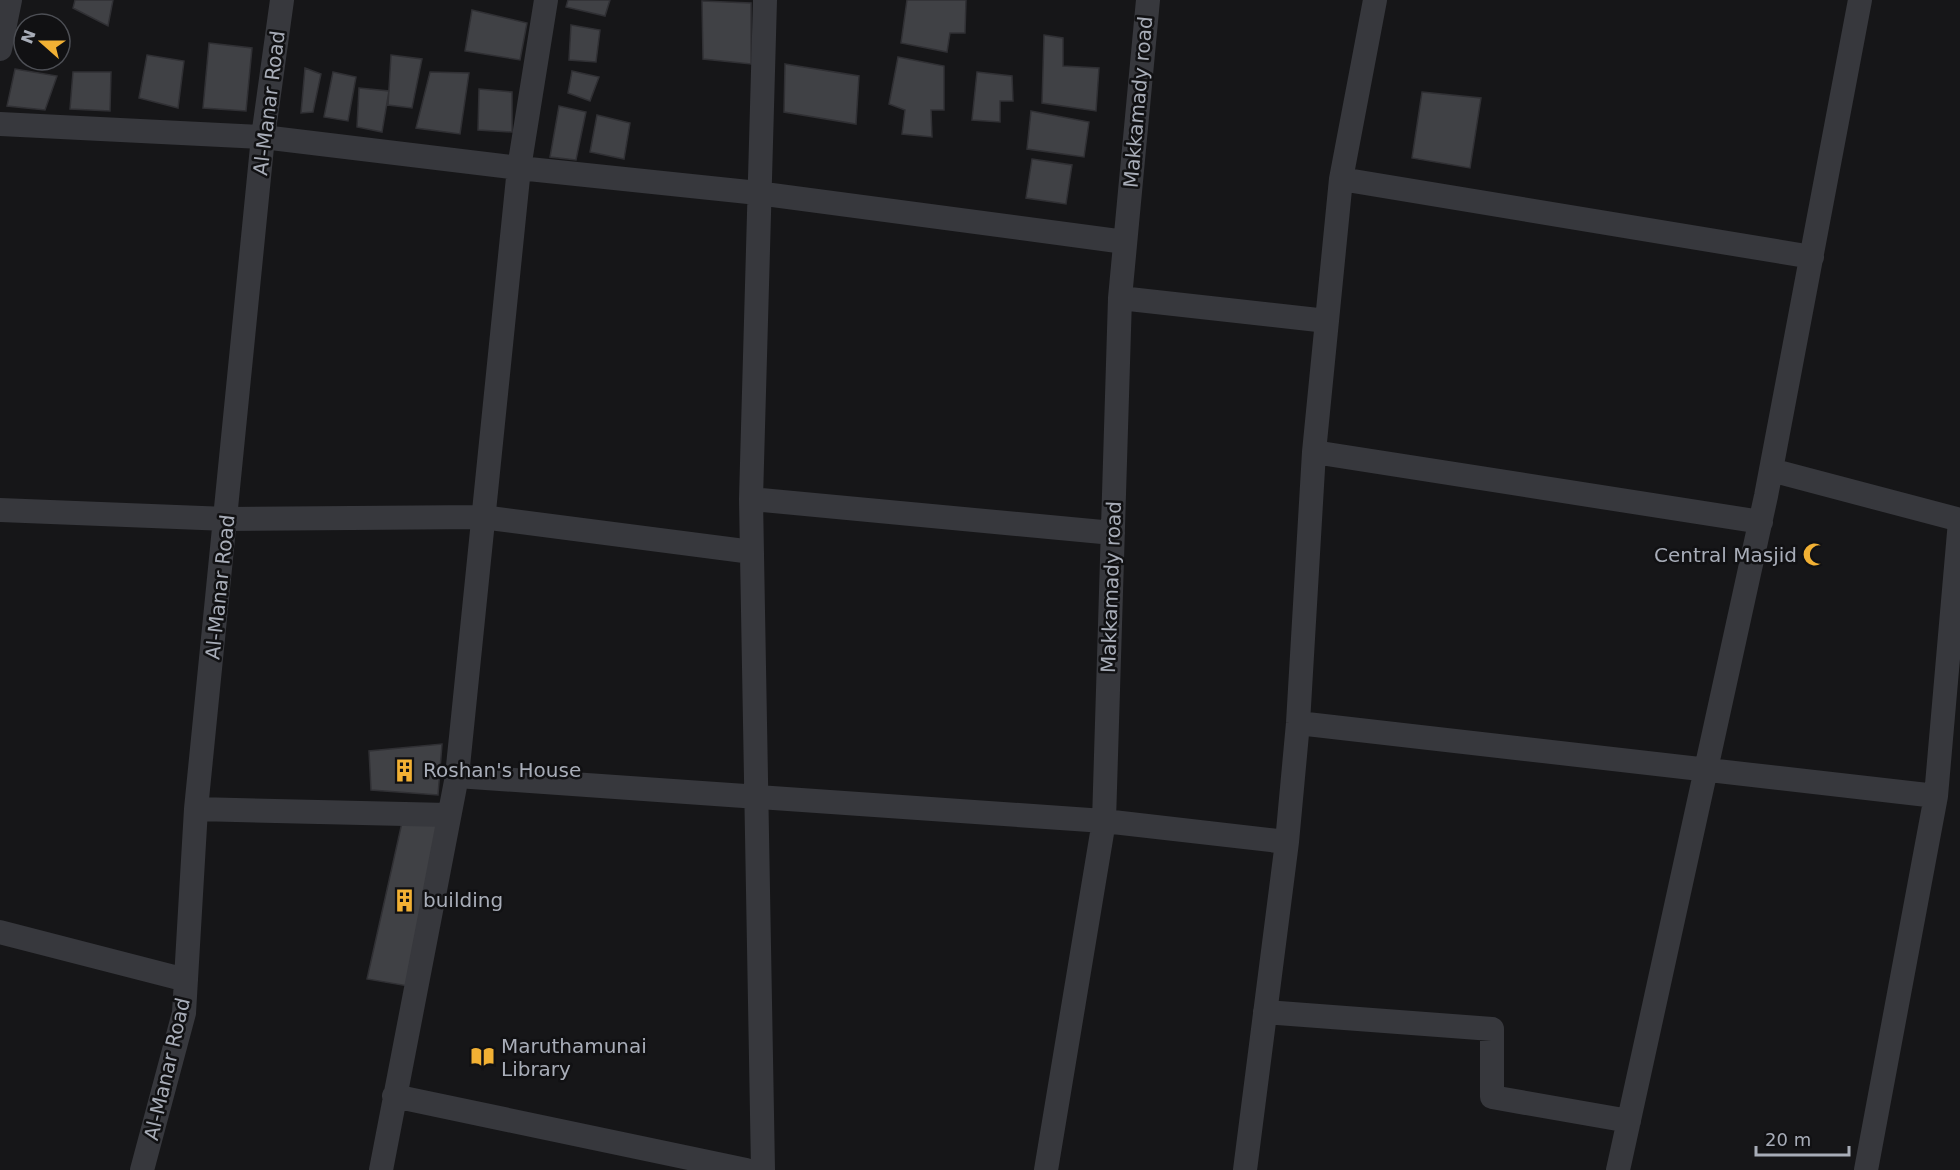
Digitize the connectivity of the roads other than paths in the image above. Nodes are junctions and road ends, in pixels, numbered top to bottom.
1 (10, 0) edge
2 (282, 0) edge
3 (546, 0) edge
4 (765, 0) edge
5 (1148, 0) edge
6 (1375, 0) edge
7 (1860, 0) edge
8 (0, 49) edge
9 (0, 124) edge
10 (263, 137) junction
11 (519, 168) junction
12 (1341, 178) junction
13 (758, 193) junction
14 (1125, 242) junction
15 (1812, 257) junction
16 (1120, 298) junction
17 (1327, 321) junction
18 (1314, 452) junction
19 (1771, 470) junction
20 (751, 499) junction
21 (0, 510) edge
22 (482, 518) junction
23 (227, 519) junction
24 (1960, 520) edge
25 (1761, 522) junction
26 (1113, 533) junction
27 (752, 552) junction
28 (1298, 723) junction
29 (1708, 769) junction
30 (457, 776) junction
31 (1936, 796) junction
32 (756, 797) junction
33 (196, 809) junction
34 (448, 815) junction
35 (1104, 821) junction
36 (1287, 843) junction
37 (0, 932) edge
38 (186, 980) junction
39 (1265, 1012) junction
40 (394, 1096) junction
41 (1629, 1121) junction
42 (142, 1170) edge
43 (381, 1170) edge
44 (746, 1170) edge
45 (763, 1170) edge
46 (1046, 1170) edge
47 (1245, 1170) edge
48 (1618, 1170) edge
49 (1866, 1170) edge

1 - 8 street
2 - 10 street, Al-Manar Road
3 - 11 street
4 - 13 street
5 - 14 street, Makkamady road
6 - 12 street
7 - 15 street
9 - 10 street
10 - 11 street
10 - 23 street, Al-Manar Road
11 - 13 street
11 - 22 street
12 - 15 street
12 - 17 street
13 - 14 street
13 - 20 street
14 - 16 street, Makkamady road
15 - 19 street
16 - 17 street
16 - 26 street, Makkamady road
17 - 18 street
18 - 25 street
18 - 28 street
19 - 24 street
19 - 25 street
20 - 26 street
20 - 27 street
21 - 23 street
22 - 23 street
22 - 27 street
22 - 30 street
23 - 33 street, Al-Manar Road
24 - 31 street
25 - 29 street
26 - 35 street, Makkamady road
27 - 32 street
28 - 29 street
28 - 36 street
29 - 31 street
29 - 41 street
30 - 32 street
30 - 34 street
31 - 49 street
32 - 35 street
32 - 45 street
33 - 34 street
33 - 38 street, Al-Manar Road
34 - 40 street
35 - 36 street
35 - 46 street, Makkamady road
36 - 39 street
37 - 38 street
38 - 42 street, Al-Manar Road
39 - 41 street
39 - 47 street
40 - 43 street
40 - 44 street
41 - 48 street

